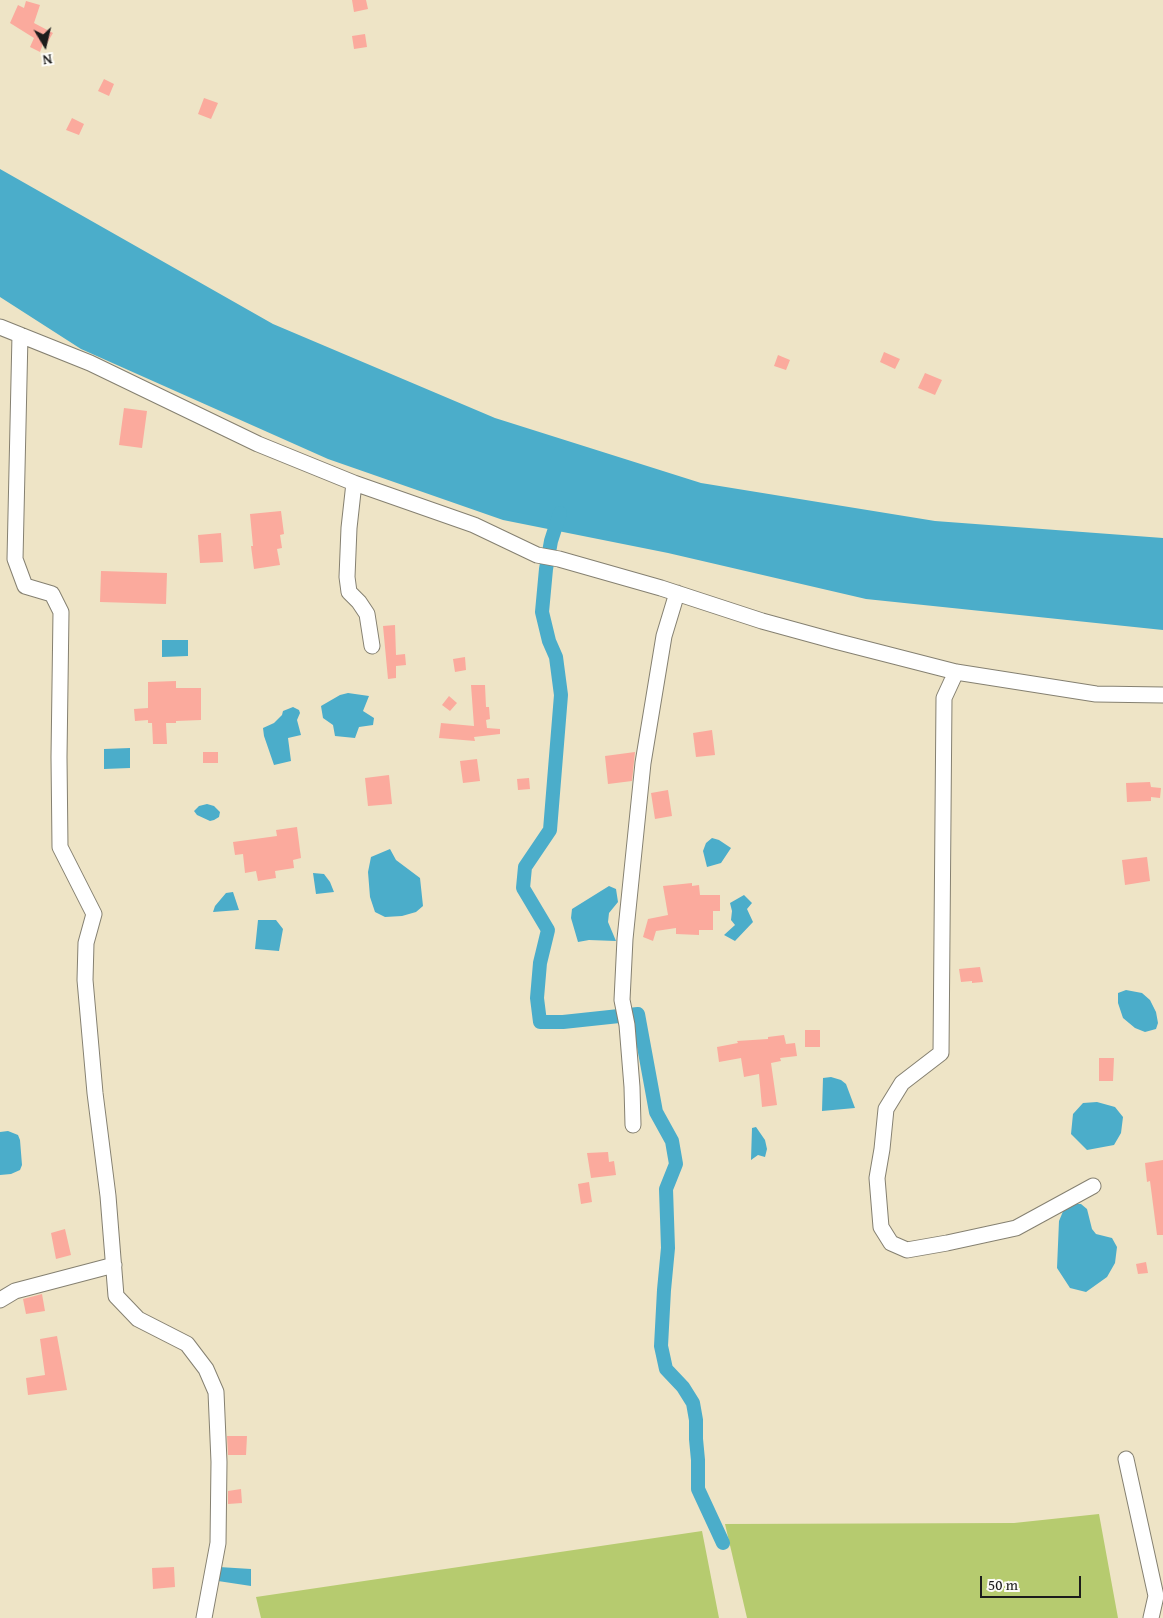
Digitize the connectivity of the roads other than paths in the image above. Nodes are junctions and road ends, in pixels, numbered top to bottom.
1 (0, 327) edge
2 (20, 334) junction
3 (354, 483) junction
4 (677, 593) junction
5 (372, 646) dead end
6 (956, 672) junction
7 (1163, 695) edge
8 (633, 1125) dead end
9 (1093, 1186) dead end
10 (114, 1265) junction
11 (0, 1300) edge
12 (1126, 1459) dead end
13 (204, 1618) edge
14 (1151, 1618) edge

1 - 2 street
2 - 3 street
2 - 10 street
3 - 4 street
3 - 5 street
4 - 6 street
4 - 8 street
6 - 7 street
6 - 9 street
10 - 11 street
10 - 13 street
12 - 14 street

